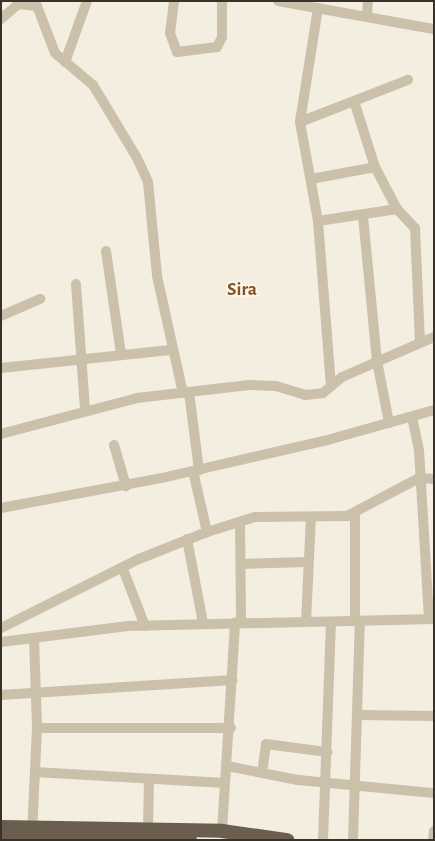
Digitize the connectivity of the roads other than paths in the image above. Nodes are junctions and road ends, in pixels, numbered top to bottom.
1 (87, 1) edge
2 (174, 1) edge
3 (222, 1) edge
4 (278, 1) edge
5 (368, 1) edge
6 (318, 8) junction
7 (366, 15) junction
8 (1, 19) edge
9 (434, 29) edge
10 (65, 62) junction
11 (408, 80) dead end
12 (355, 104) junction
13 (300, 122) junction
14 (375, 168) junction
15 (311, 179) junction
16 (397, 208) junction
17 (363, 216) junction
18 (318, 221) junction
19 (106, 251) dead end
20 (76, 284) dead end
21 (40, 299) dead end
22 (1, 316) edge
23 (434, 337) edge
24 (420, 342) junction
25 (170, 350) junction
26 (122, 354) junction
27 (81, 358) junction
28 (376, 362) junction
29 (1, 368) edge
30 (331, 386) junction
31 (186, 392) junction
32 (85, 409) junction
33 (434, 410) edge
34 (412, 417) junction
35 (390, 423) junction
36 (1, 434) edge
37 (114, 445) dead end
38 (196, 470) junction
39 (420, 478) junction
40 (434, 479) edge
41 (126, 486) junction
42 (1, 508) edge
43 (355, 514) junction
44 (311, 517) junction
45 (240, 523) junction
46 (207, 532) junction
47 (188, 539) junction
48 (308, 562) junction
49 (241, 564) junction
50 (123, 568) junction
51 (431, 619) edge
52 (358, 621) junction
53 (238, 622) junction
54 (306, 622) junction
55 (331, 622) junction
56 (203, 623) junction
57 (145, 626) junction
58 (1, 628) edge
59 (34, 638) junction
60 (1, 642) edge
61 (233, 680) junction
62 (37, 693) junction
63 (1, 695) edge
64 (358, 714) junction
65 (434, 716) edge
66 (37, 728) junction
67 (231, 728) junction
68 (327, 752) junction
69 (227, 766) junction
70 (35, 772) junction
71 (262, 773) junction
72 (149, 779) junction
73 (226, 783) junction
74 (325, 783) junction
75 (356, 788) junction
76 (434, 793) edge
77 (1, 827) edge
78 (148, 829) junction
79 (222, 831) junction
80 (434, 831) edge
81 (32, 836) edge
82 (1, 837) edge
83 (190, 840) edge
84 (287, 840) edge
85 (323, 840) edge
86 (353, 840) edge
87 (433, 840) edge

1 - 10 street
2 - 3 street
4 - 6 street
5 - 7 street
6 - 7 street
6 - 13 street
7 - 9 street
8 - 10 street
10 - 25 street
11 - 12 street
12 - 13 street
12 - 14 street
13 - 15 street
14 - 15 street
14 - 16 street
15 - 18 street
16 - 17 street
16 - 24 street
17 - 18 street
17 - 28 street
18 - 30 street
19 - 26 street
20 - 27 street
21 - 22 street
23 - 24 street
24 - 28 street
25 - 26 street
25 - 31 street
26 - 27 street
27 - 29 street
27 - 32 street
28 - 30 street
28 - 35 street
30 - 31 street
31 - 32 street
31 - 38 street
32 - 36 street
33 - 34 street
34 - 35 street
34 - 39 street
35 - 38 street
37 - 41 street
38 - 41 street
38 - 46 street
39 - 40 street
39 - 43 street
39 - 51 street
41 - 42 street
43 - 44 street
43 - 52 street
44 - 45 street
44 - 48 street
45 - 46 street
45 - 49 street
46 - 47 street
47 - 50 street
47 - 56 street
48 - 49 street
48 - 54 street
49 - 53 street
50 - 57 street
50 - 58 street
51 - 52 street
52 - 55 street
52 - 64 street
53 - 54 street
53 - 56 street
53 - 61 street
54 - 55 street
55 - 68 street
56 - 57 street
57 - 59 street
59 - 60 street
59 - 62 street
61 - 62 street
61 - 67 street
62 - 63 street
62 - 66 street
64 - 65 street
64 - 75 street
66 - 67 street
66 - 70 street
67 - 69 street
68 - 71 street
68 - 74 street
69 - 71 street
69 - 73 street
70 - 72 street
70 - 81 street
71 - 74 street
72 - 73 street
72 - 78 street
73 - 79 street
74 - 75 street
74 - 85 street
75 - 76 street
75 - 86 street
77 - 81 highway
78 - 79 highway
78 - 81 highway
79 - 84 highway
80 - 87 street
81 - 82 highway
81 - 83 highway

